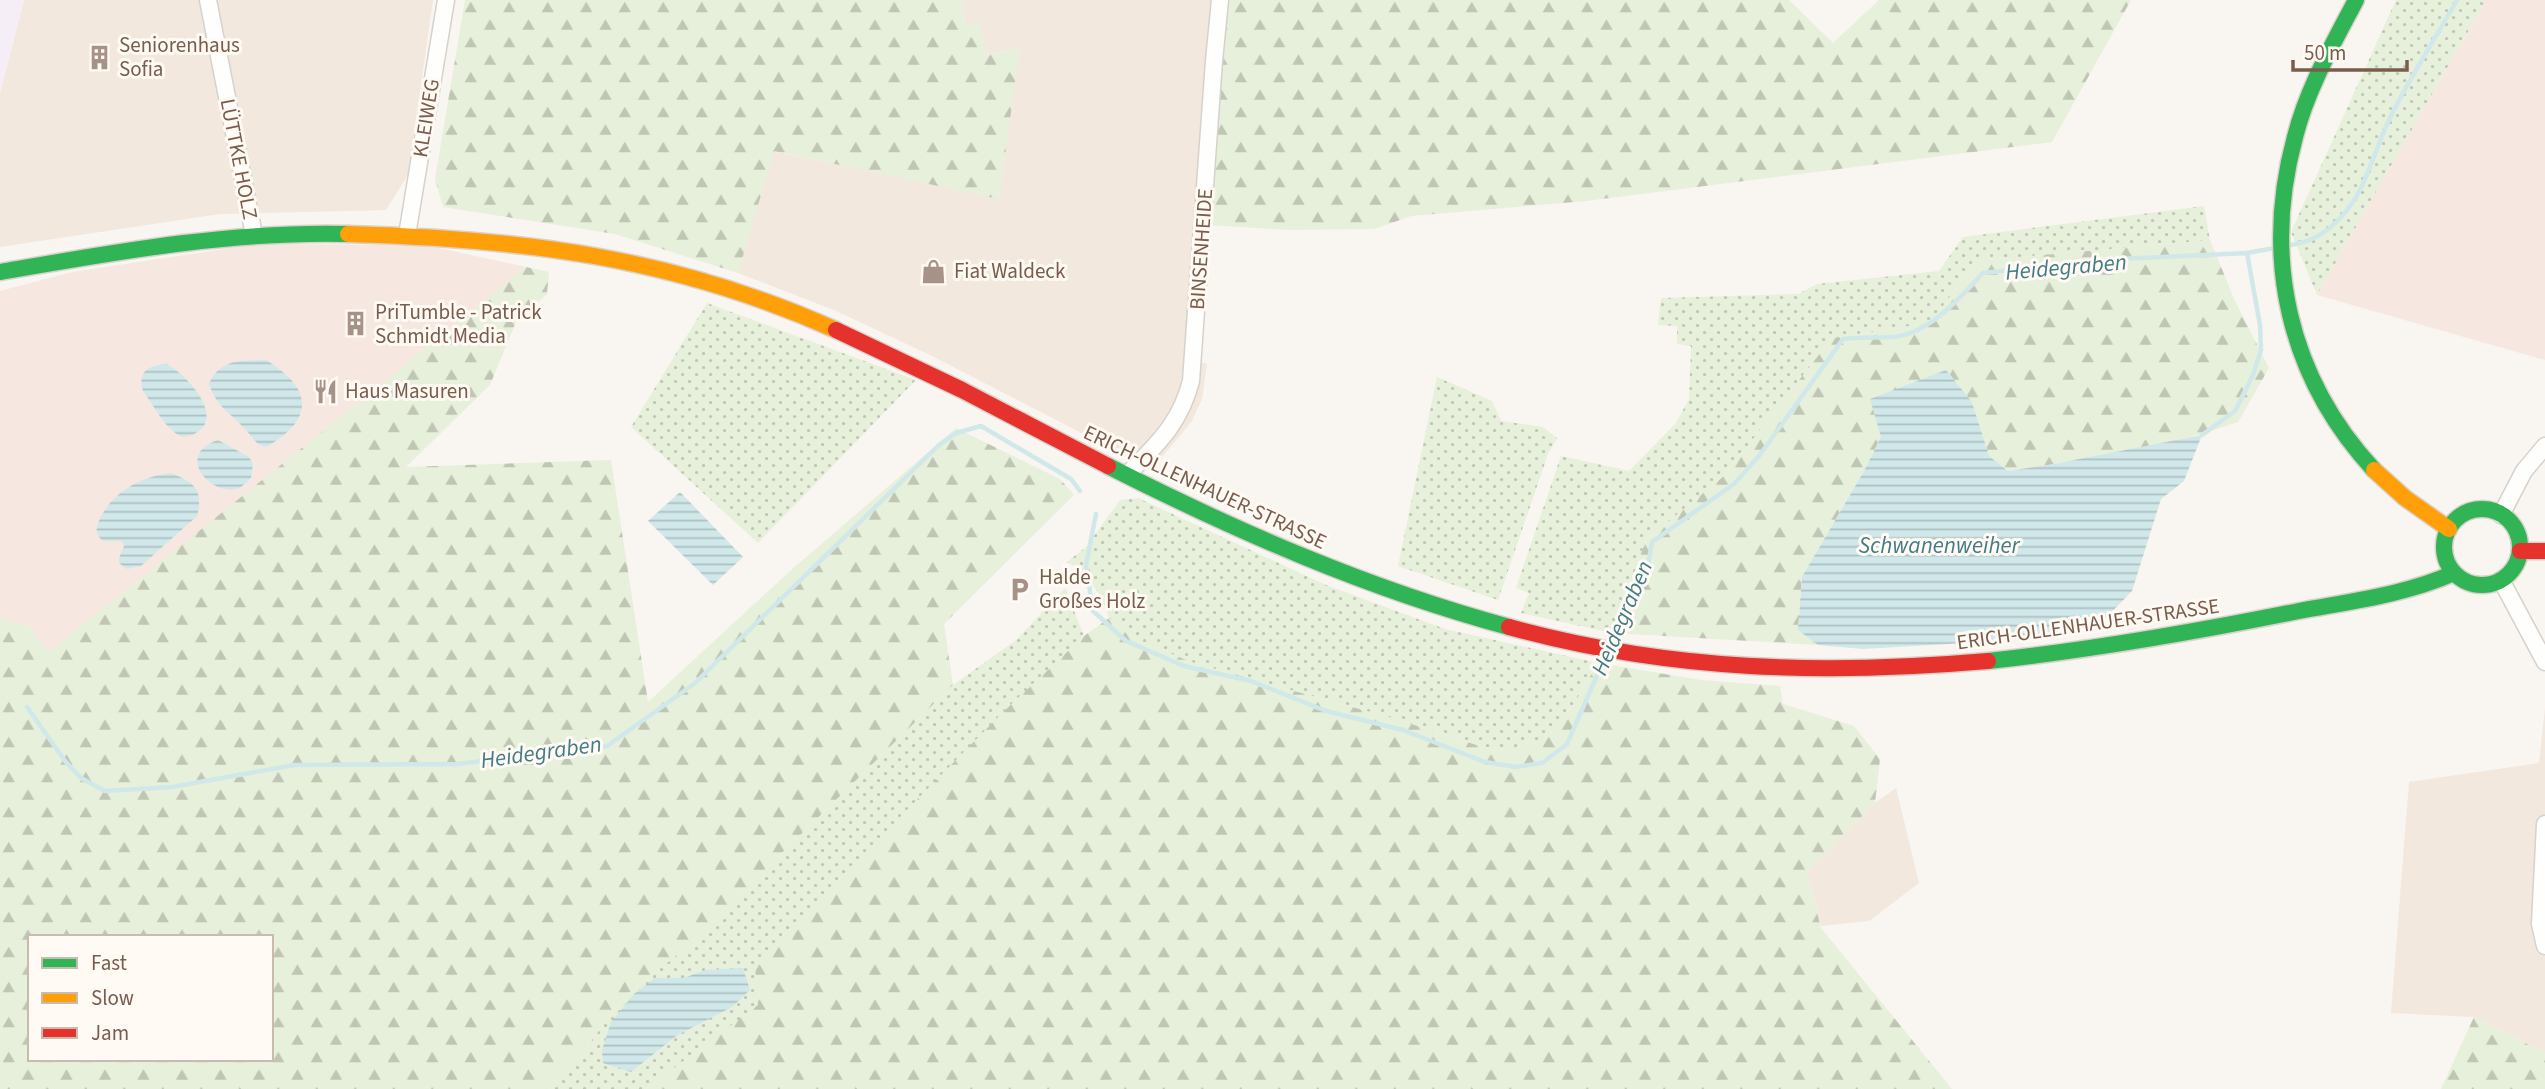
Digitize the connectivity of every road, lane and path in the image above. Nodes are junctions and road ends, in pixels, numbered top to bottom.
1 (208, 0) edge
2 (446, 0) edge
3 (1220, 0) edge
4 (2356, 0) edge
5 (254, 235) junction
6 (407, 235) junction
7 (0, 272) edge
8 (2545, 446) edge
9 (1127, 475) junction
10 (2501, 515) junction
11 (2449, 529) junction
12 (2520, 551) junction
13 (2545, 551) edge
14 (2454, 573) junction
15 (2501, 580) junction
16 (2545, 662) edge
17 (2545, 824) edge
18 (2545, 946) edge

1 - 5 street, LÜTTKE HOLZ
2 - 6 street, KLEIWEG
3 - 9 street, BINSENHEIDE
4 - 11 street
5 - 6 street, ERICH-OLLENHAUER-STRASSE
5 - 7 street, ERICH-OLLENHAUER-STRASSE
6 - 9 street, ERICH-OLLENHAUER-STRASSE
8 - 10 street
9 - 14 street, ERICH-OLLENHAUER-STRASSE
10 - 11 street
10 - 12 street
11 - 14 street
12 - 13 street
12 - 15 street
14 - 15 street
15 - 16 street
17 - 18 street

